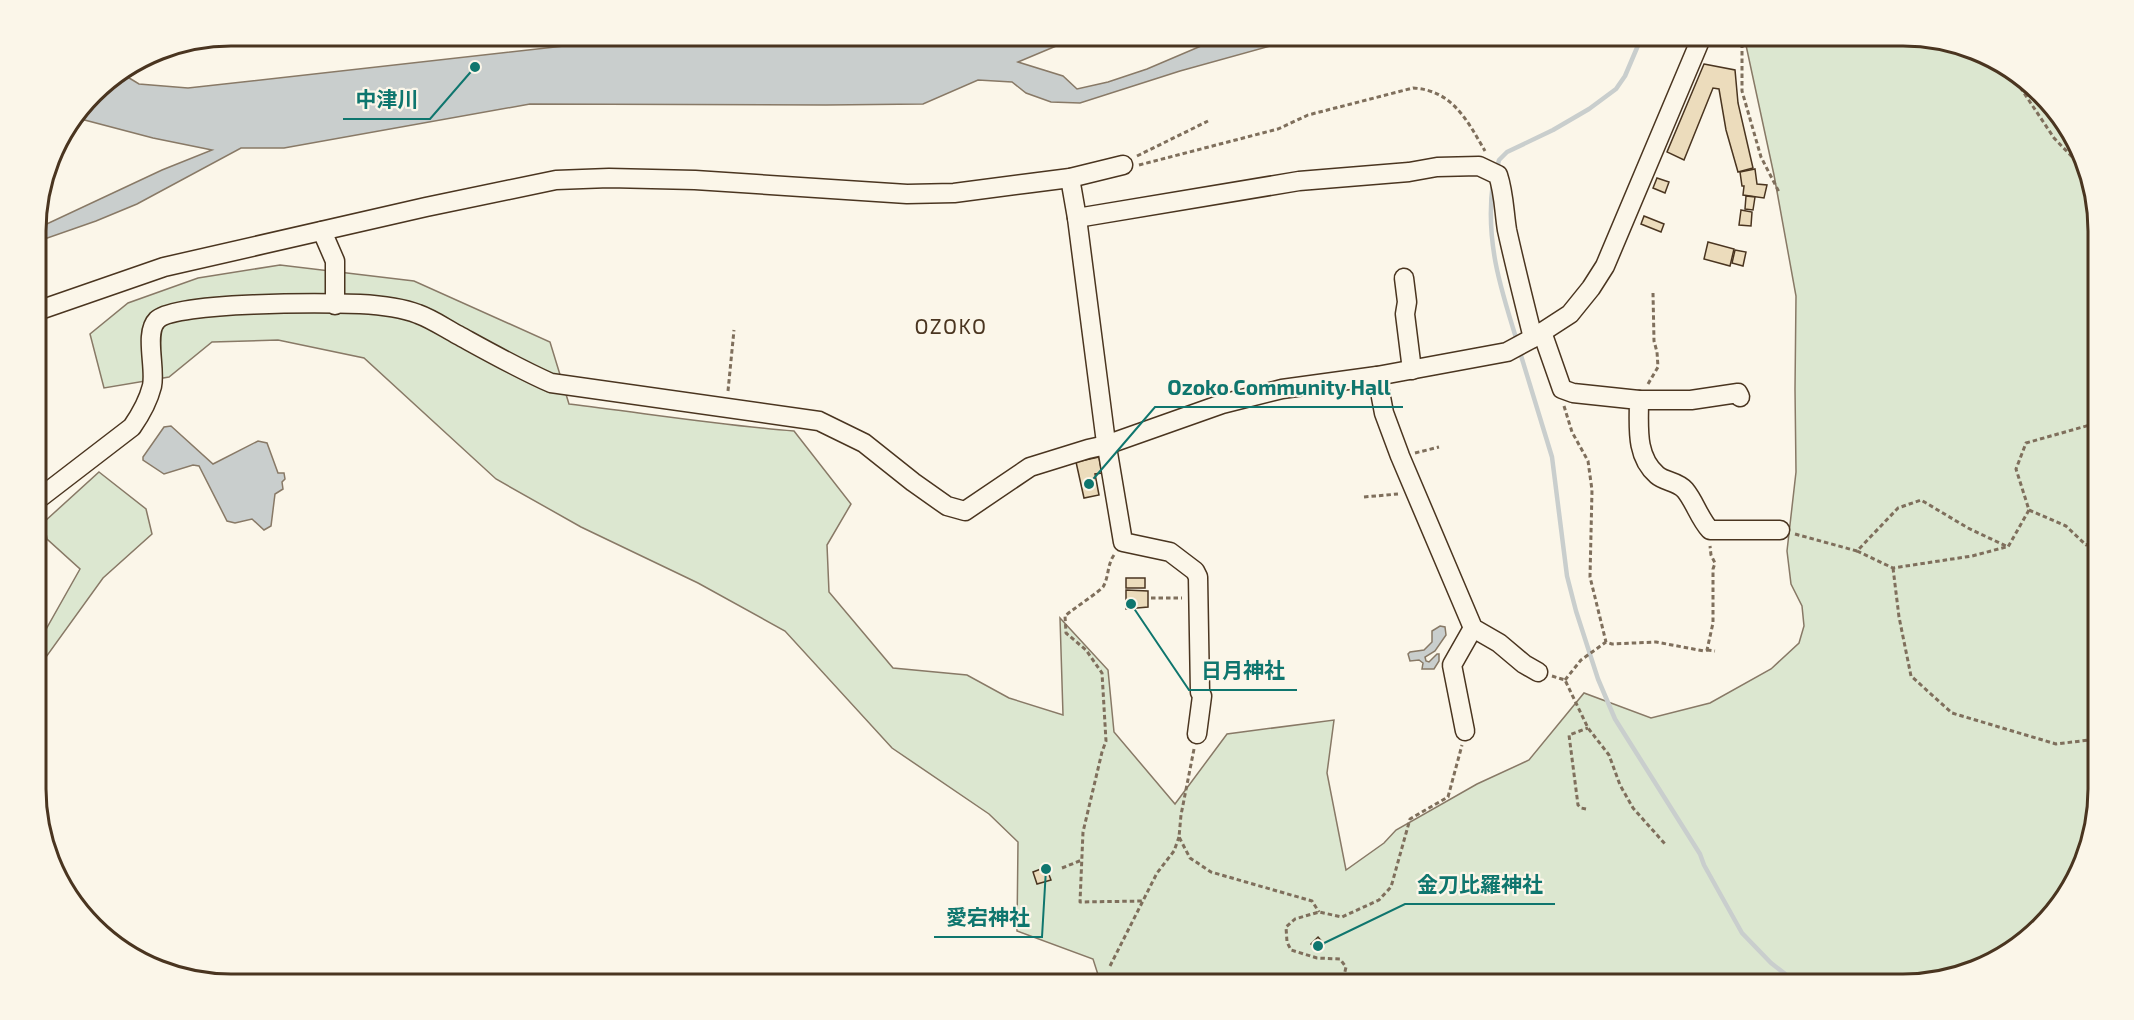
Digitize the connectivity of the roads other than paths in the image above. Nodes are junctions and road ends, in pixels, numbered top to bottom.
1 (1697, 47) edge
2 (1123, 165) road end
3 (1070, 178) junction
4 (1077, 218) junction
5 (322, 231) junction
6 (1400, 287) dead end
7 (335, 305) junction
8 (47, 308) edge
9 (1538, 335) junction
10 (1412, 370) junction
11 (1377, 376) junction
12 (1641, 396) junction
13 (1740, 397) dead end
14 (1106, 445) junction
15 (47, 492) edge
16 (1780, 530) road end
17 (1473, 628) junction
18 (1538, 672) road end
19 (1465, 731) road end
20 (1197, 734) road end

1 - 9 street
2 - 3 street
3 - 4 street
3 - 5 street
4 - 9 street
4 - 14 street
5 - 7 street
5 - 8 street
6 - 10 street
7 - 14 street
7 - 15 street
9 - 10 street
9 - 12 street
10 - 11 street
11 - 14 street
11 - 17 street
12 - 13 street
12 - 16 street
14 - 20 street
17 - 18 street
17 - 19 street

